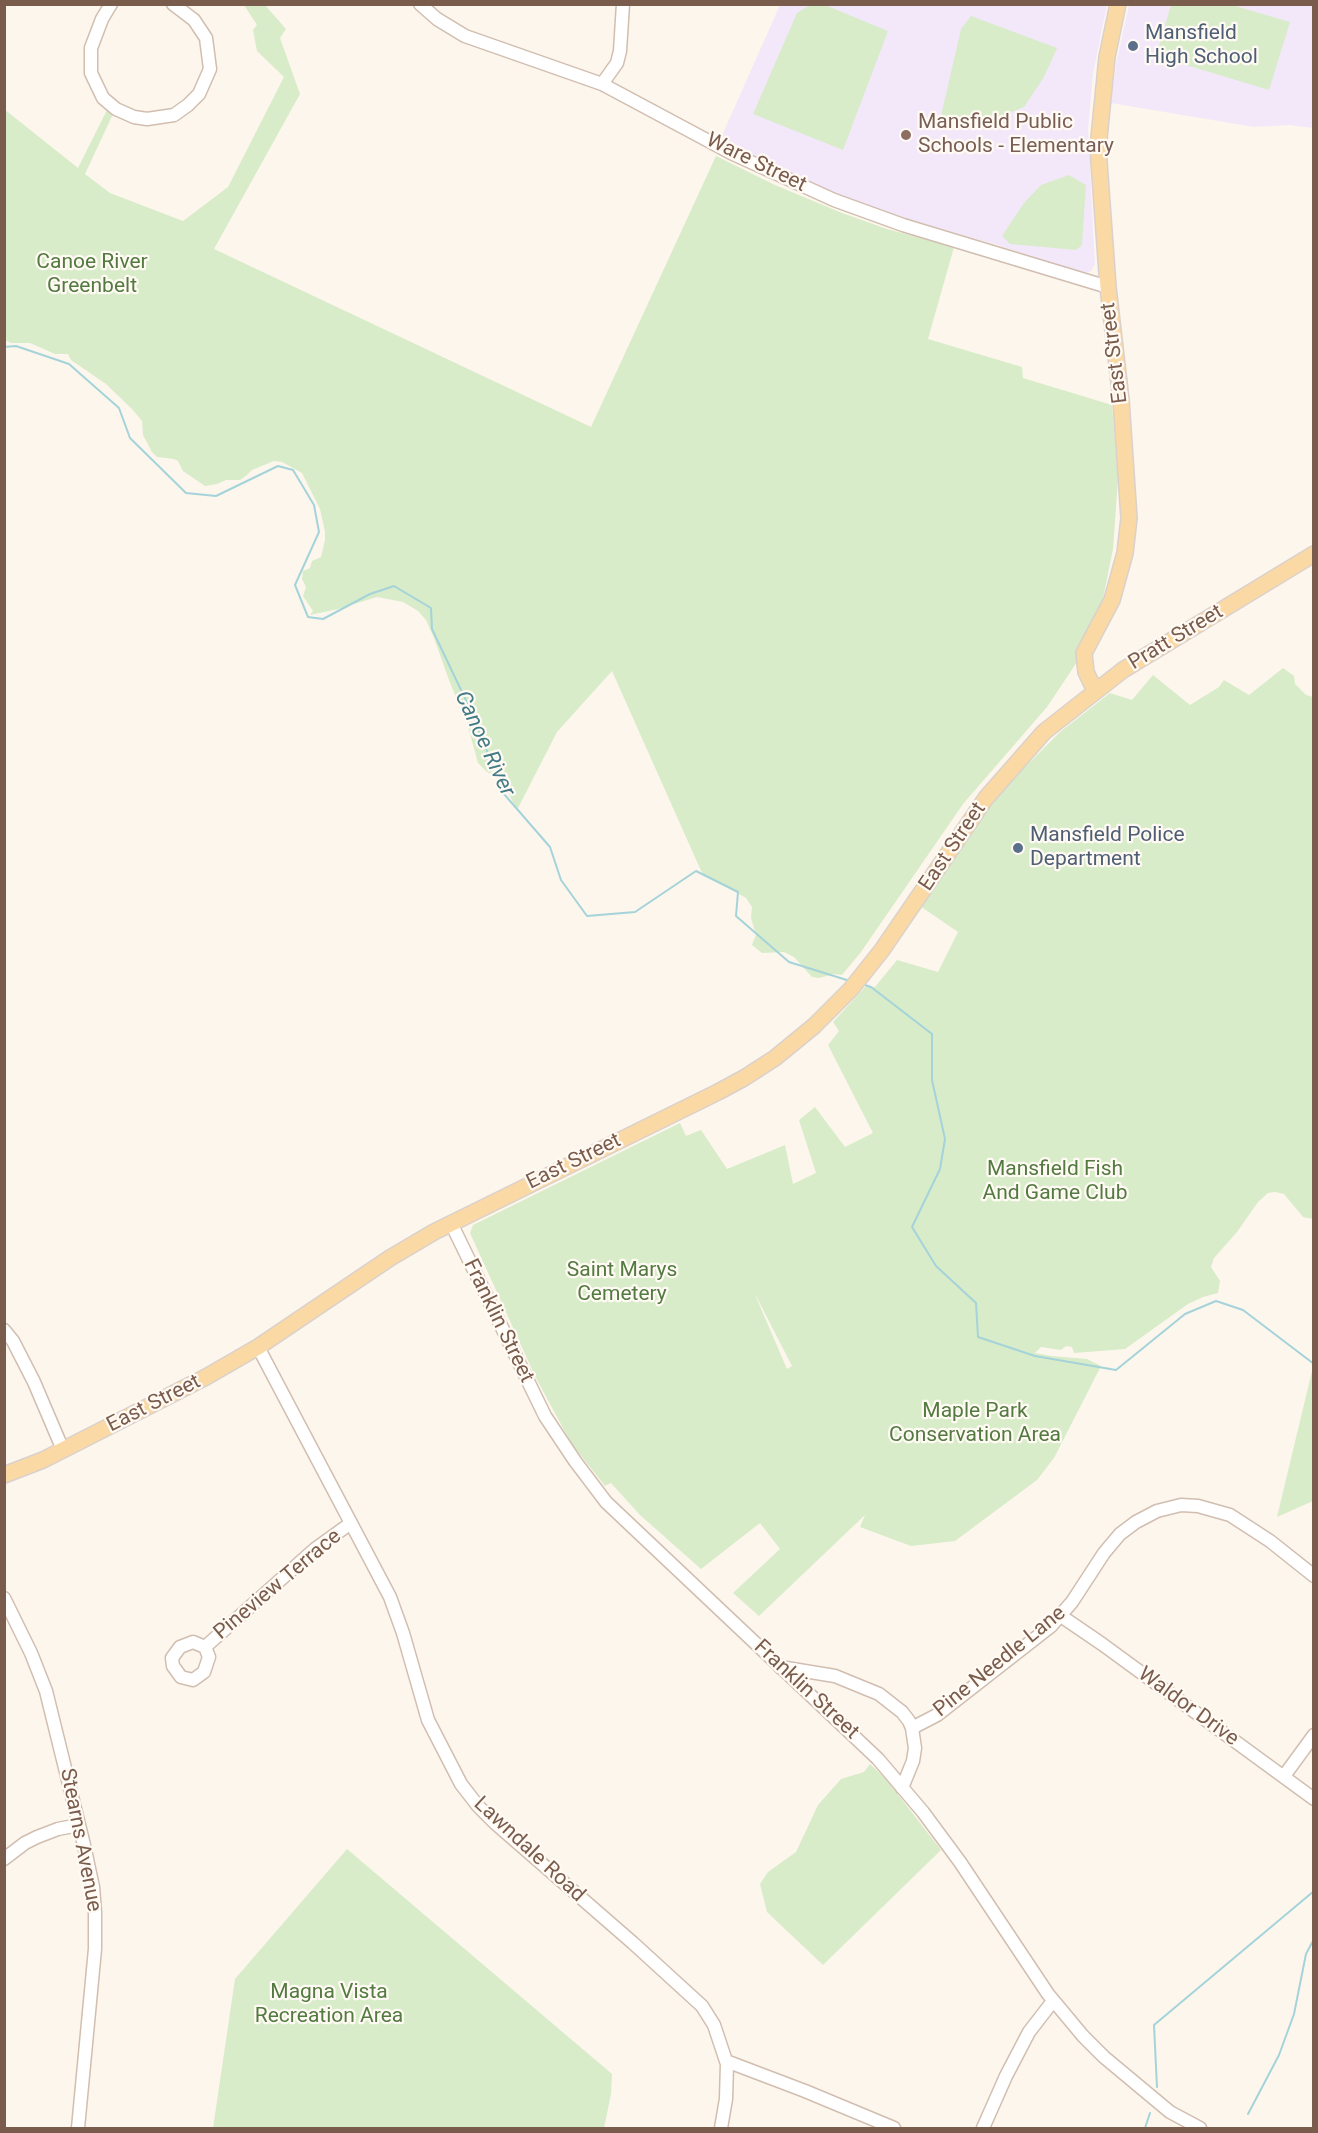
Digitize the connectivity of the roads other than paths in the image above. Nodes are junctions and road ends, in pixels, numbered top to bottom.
1 (111, 4) edge
2 (172, 4) edge
3 (420, 4) edge
4 (623, 4) edge
5 (1118, 4) edge
6 (602, 84) junction
7 (1108, 287) junction
8 (1314, 554) edge
9 (1095, 691) junction
10 (1044, 732) joint
11 (451, 1223) junction
12 (4, 1330) edge
13 (258, 1347) junction
14 (63, 1450) junction
15 (4, 1475) edge
16 (351, 1523) junction
17 (1314, 1576) edge
18 (4, 1598) edge
19 (9, 1616) edge
20 (1061, 1616) junction
21 (205, 1647) dead end
22 (780, 1667) junction
23 (912, 1728) junction
24 (1314, 1735) edge
25 (1284, 1776) junction
26 (902, 1788) junction
27 (1314, 1799) edge
28 (79, 1825) junction
29 (4, 1859) edge
30 (1053, 2001) junction
31 (726, 2061) junction
32 (78, 2128) edge
33 (721, 2128) edge
34 (894, 2128) edge
35 (983, 2128) edge
36 (1200, 2128) edge

1 - 2 street
3 - 6 street, Ware Street
4 - 6 street
5 - 7 main road, East Street
6 - 7 street, Ware Street
7 - 9 main road, East Street
8 - 9 main road, Pratt Street
9 - 10 main road, Pratt Street
10 - 11 main road, East Street
11 - 13 main road, East Street
11 - 22 street, Franklin Street
12 - 14 street
13 - 14 main road, East Street
13 - 16 street, Lawndale Road
14 - 15 main road, East Street
16 - 21 street, Pineview Terrace
16 - 31 street, Lawndale Road
17 - 20 street, Pine Needle Lane
18 - 19 street, Stearns Avenue
19 - 28 street, Stearns Avenue
20 - 23 street, Pine Needle Lane
20 - 25 street, Waldor Drive
22 - 23 street, Pine Needle Lane
22 - 26 street, Franklin Street
23 - 26 street, Pine Needle Lane
24 - 25 street
25 - 27 street, Waldor Drive
26 - 30 street, Franklin Street
28 - 29 street
28 - 32 street, Stearns Avenue
30 - 35 street
30 - 36 street, Franklin Street
31 - 33 street, Lawndale Road
31 - 34 street

